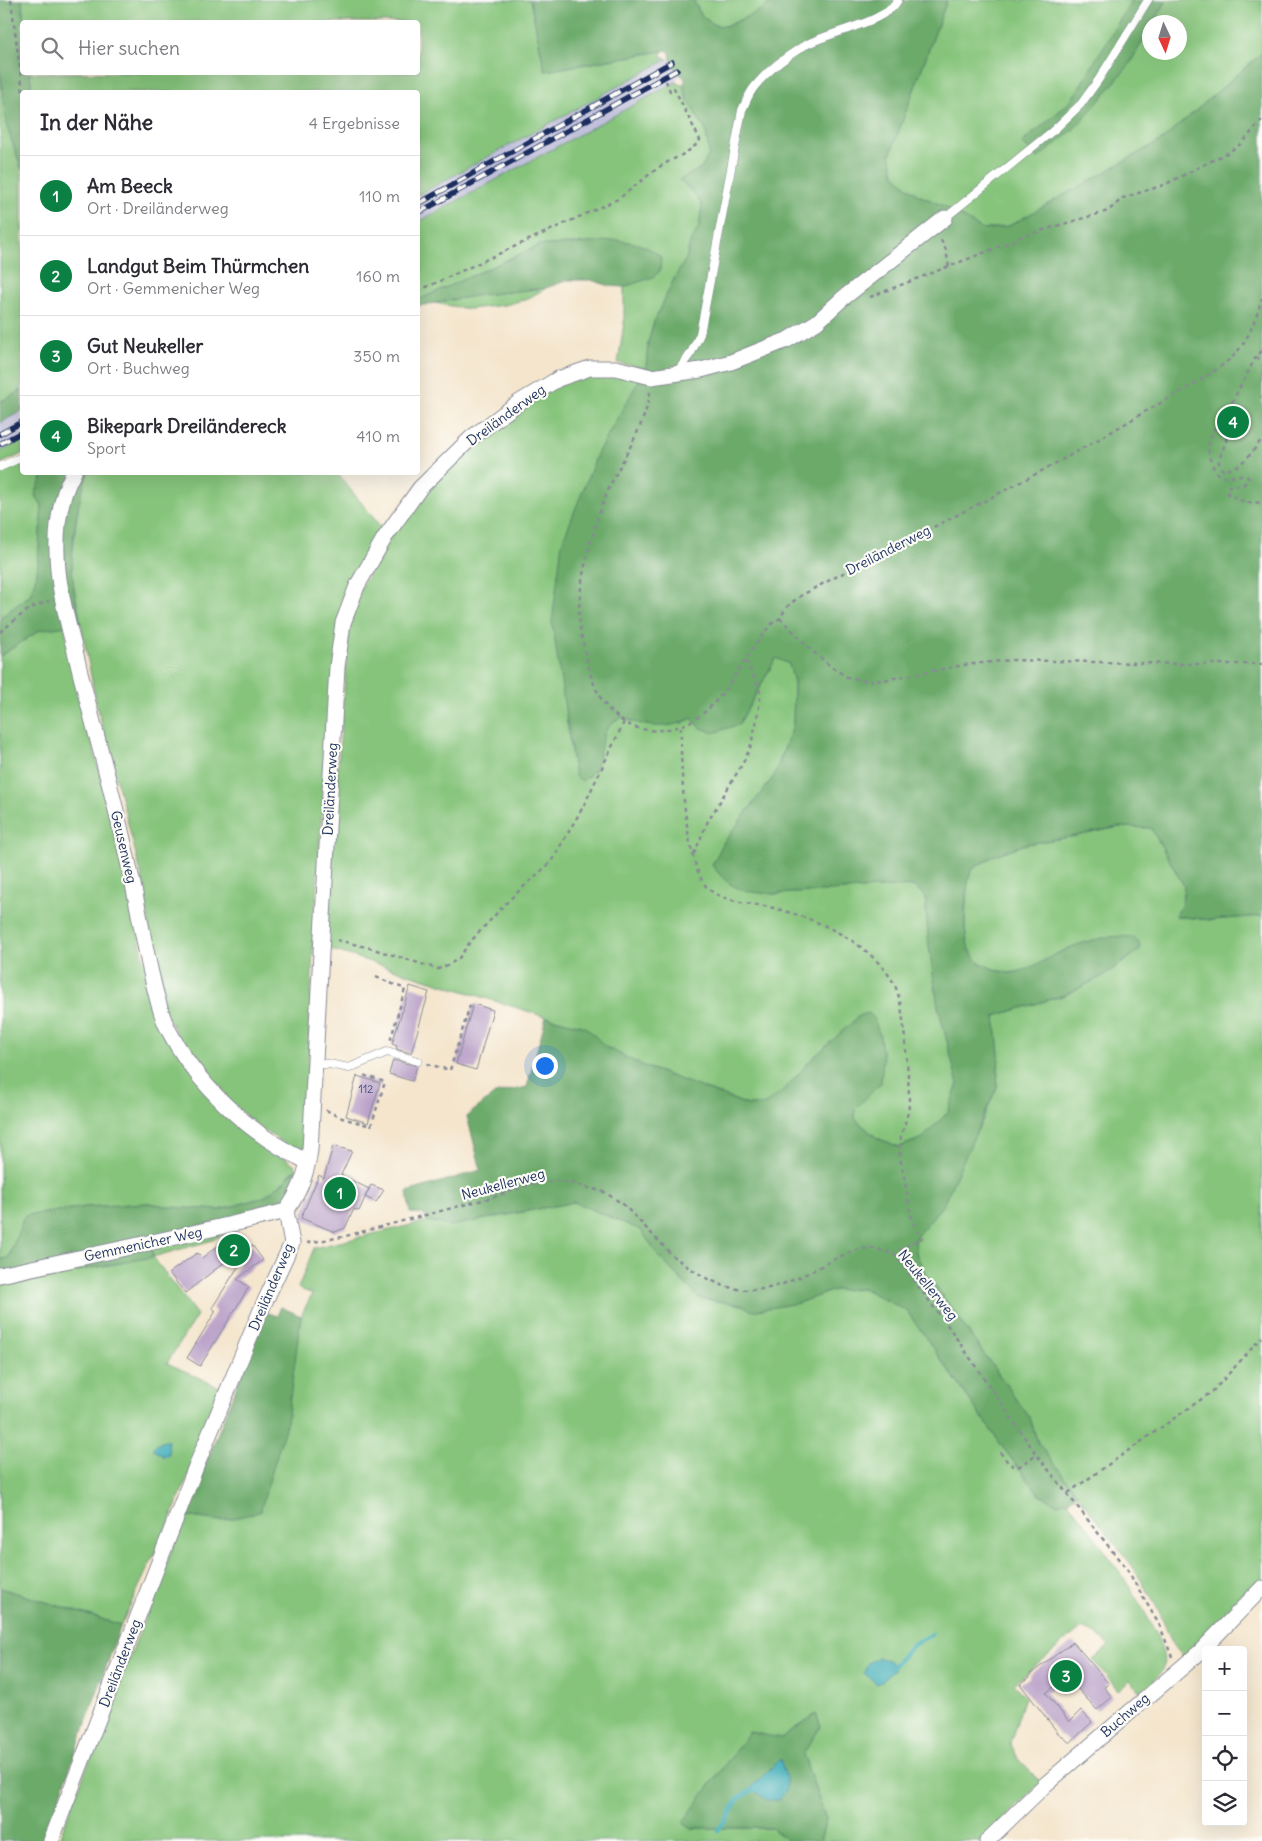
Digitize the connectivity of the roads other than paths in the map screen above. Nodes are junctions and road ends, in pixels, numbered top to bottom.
1 (898, 0) edge
2 (1148, 0) edge
3 (945, 218) joint
4 (677, 373) junction
5 (20, 458) edge
6 (0, 467) edge
7 (73, 475) edge
8 (418, 1061) road end
9 (315, 1064) junction
10 (308, 1162) junction
11 (286, 1210) junction
12 (0, 1275) edge
13 (1262, 1588) edge
14 (51, 1841) edge
15 (987, 1841) edge

1 - 4 lane
2 - 3 lane
3 - 4 street
4 - 9 street, Dreiländerweg
5 - 6 lane
7 - 10 street, Geusenweg
8 - 9 lane
9 - 10 street, Dreiländerweg
10 - 11 street, Dreiländerweg
11 - 12 street, Gemmenicher Weg
11 - 14 street, Dreiländerweg
13 - 15 street, Buchweg

